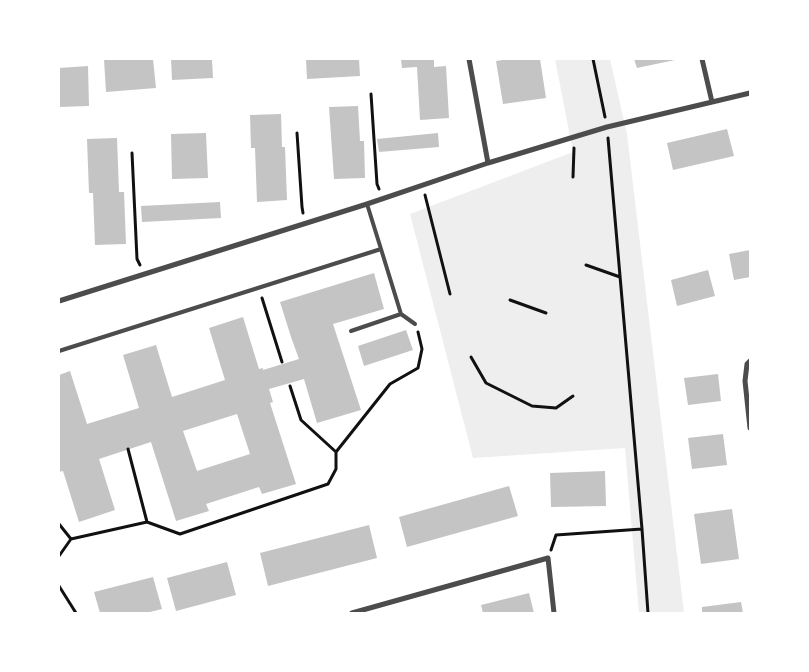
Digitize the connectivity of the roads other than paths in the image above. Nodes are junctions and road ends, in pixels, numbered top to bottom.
1 (469, 59) edge
2 (702, 59) edge
3 (750, 93) edge
4 (712, 102) junction
5 (488, 164) junction
6 (367, 204) junction
7 (381, 250) junction
8 (59, 301) edge
9 (401, 314) junction
10 (415, 324) road end
11 (351, 331) dead end
12 (59, 351) edge
13 (750, 361) edge
14 (750, 428) edge
15 (352, 613) edge
16 (554, 613) edge

1 - 5 street
2 - 4 street
3 - 4 street
4 - 5 street
5 - 6 street
6 - 7 lane
6 - 8 street
7 - 9 lane
7 - 12 lane
9 - 10 lane
9 - 11 lane
13 - 14 street
15 - 16 street

